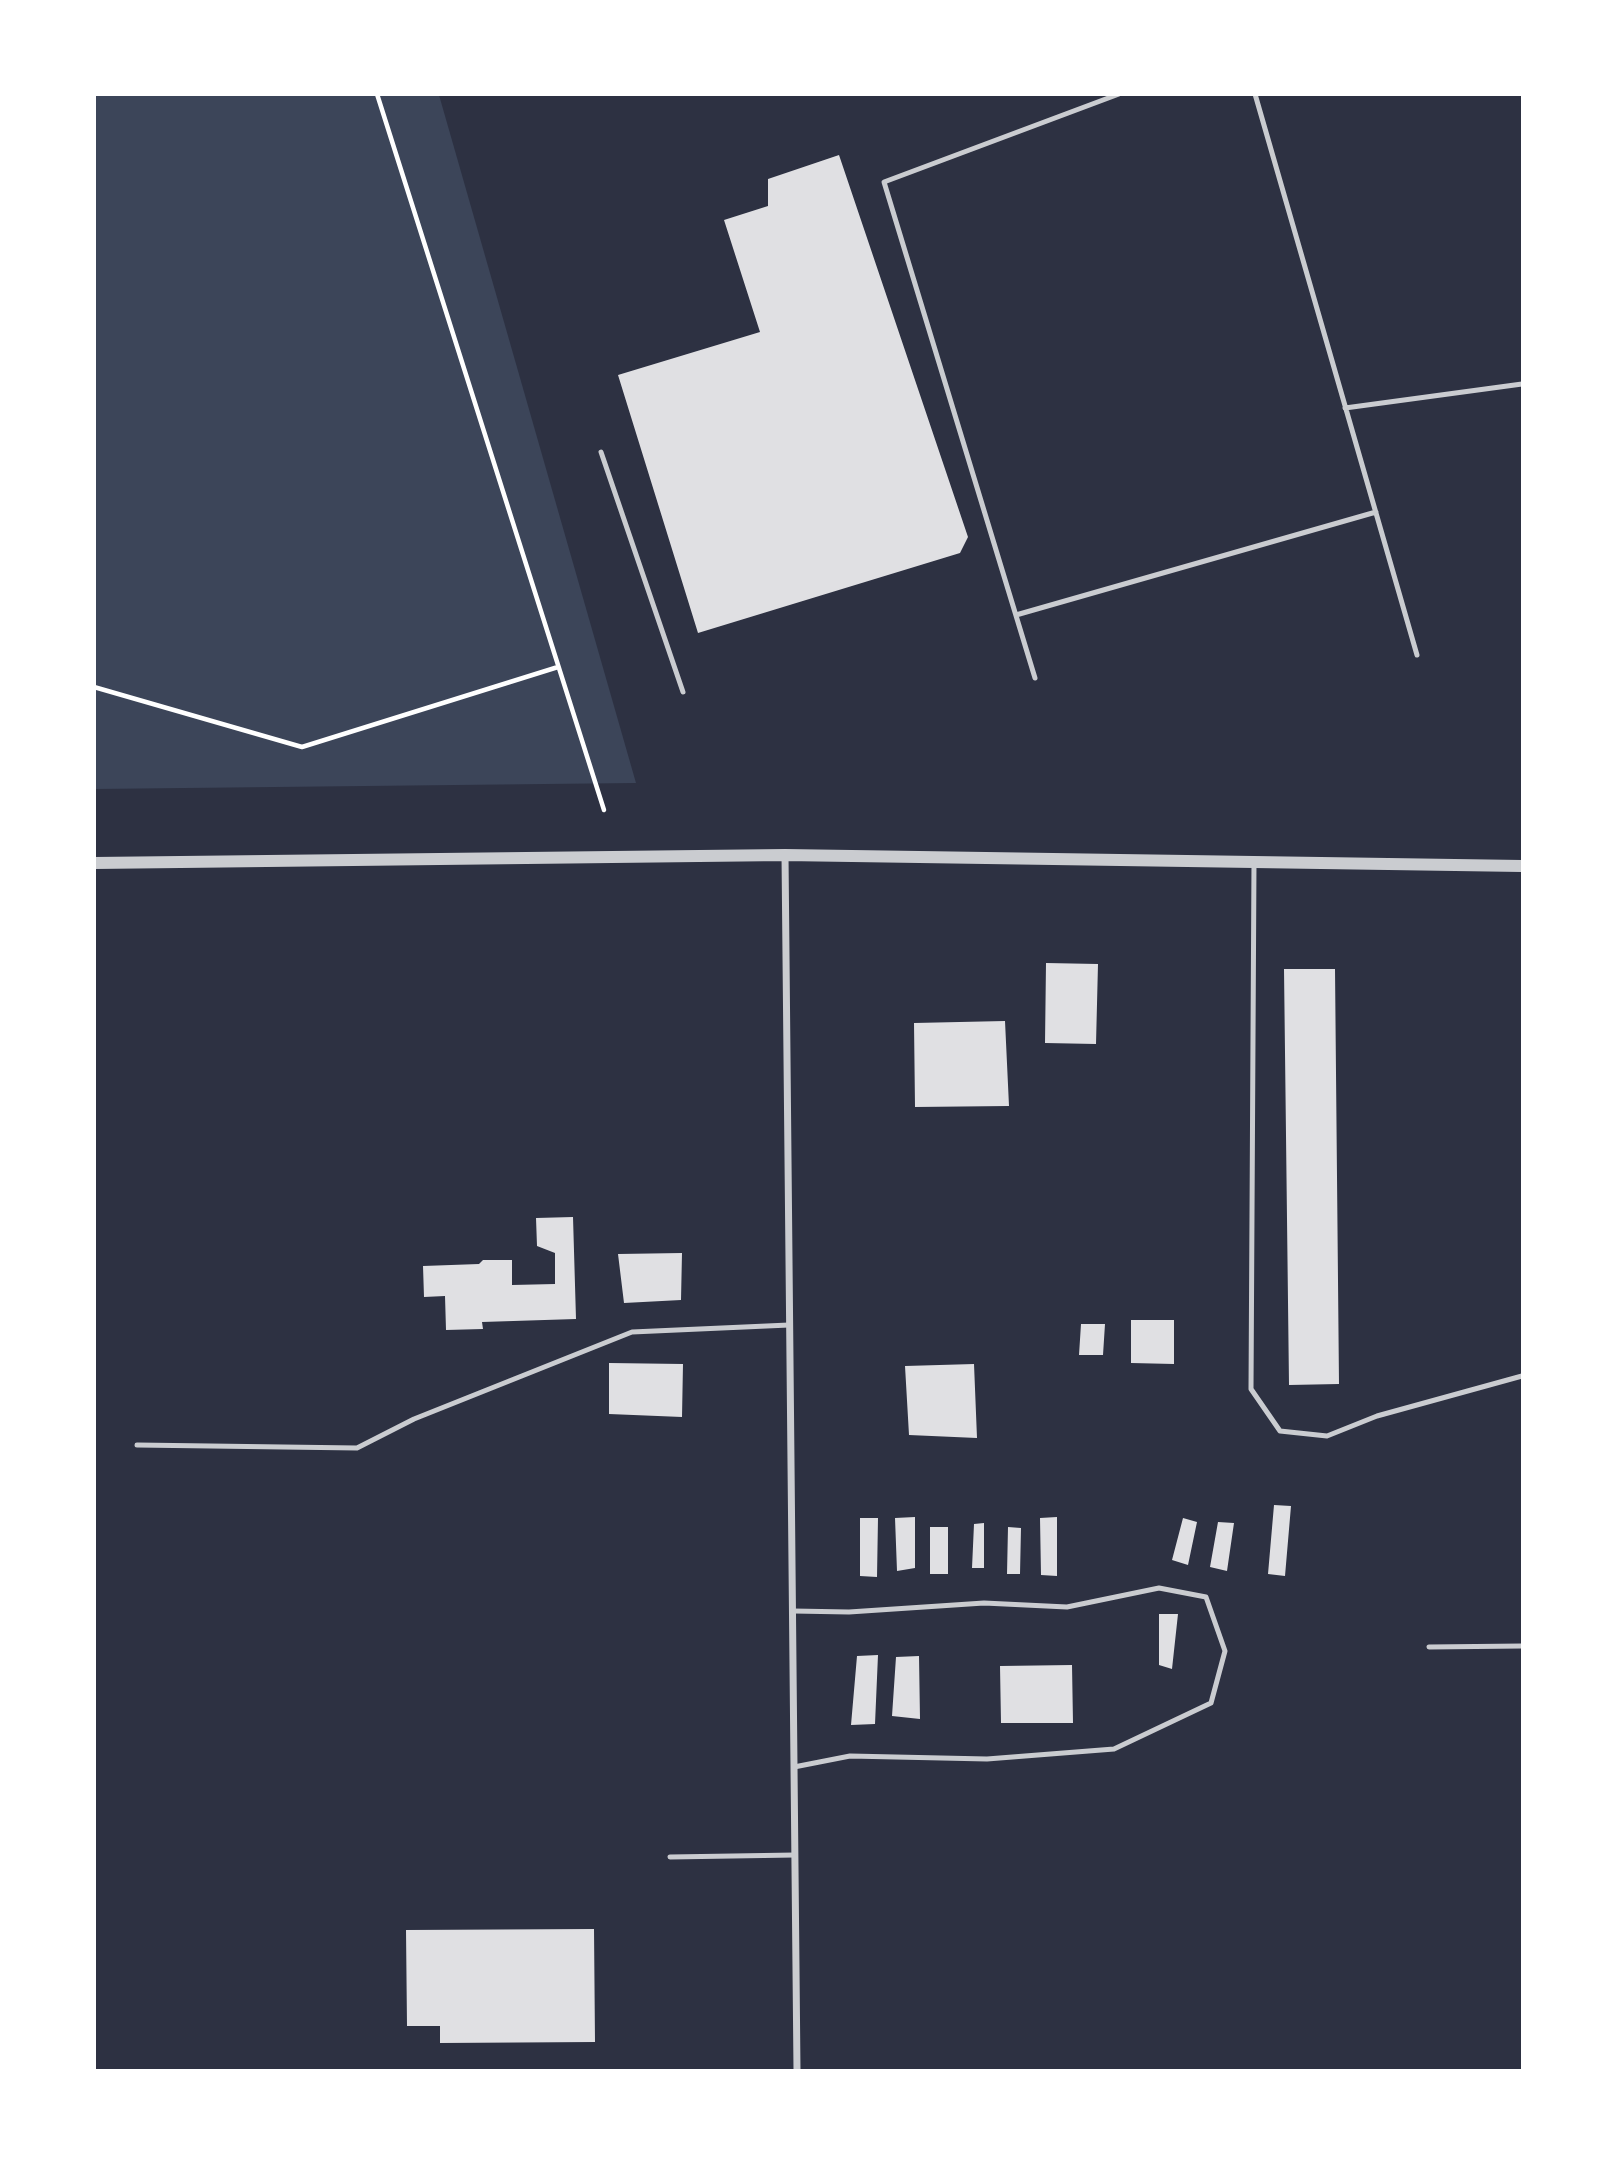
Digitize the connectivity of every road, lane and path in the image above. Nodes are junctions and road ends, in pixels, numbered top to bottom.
1 (377, 94) edge
2 (1119, 94) edge
3 (1255, 94) edge
4 (1522, 384) edge
5 (1346, 408) junction
6 (601, 452) dead end
7 (1376, 512) junction
8 (1016, 615) junction
9 (1417, 655) dead end
10 (558, 667) junction
11 (1035, 678) dead end
12 (94, 687) edge
13 (683, 692) dead end
14 (604, 810) dead end
15 (785, 855) junction
16 (1254, 862) junction
17 (94, 863) edge
18 (1522, 866) edge
19 (789, 1325) junction
20 (1522, 1376) edge
21 (137, 1445) dead end
22 (793, 1611) junction
23 (1522, 1646) edge
24 (1429, 1647) dead end
25 (794, 1767) junction
26 (795, 1855) junction
27 (670, 1857) dead end
28 (797, 2070) edge

1 - 10 path
2 - 8 lane
3 - 5 lane
4 - 5 lane
5 - 7 lane
6 - 13 lane
7 - 8 lane
7 - 9 lane
8 - 11 lane
10 - 12 path
10 - 14 path
15 - 16 street
15 - 17 street
15 - 19 street
16 - 18 street
16 - 20 lane
19 - 21 lane
19 - 22 street
22 - 25 street
22 - 25 lane
23 - 24 lane
25 - 26 street
26 - 27 lane
26 - 28 street

